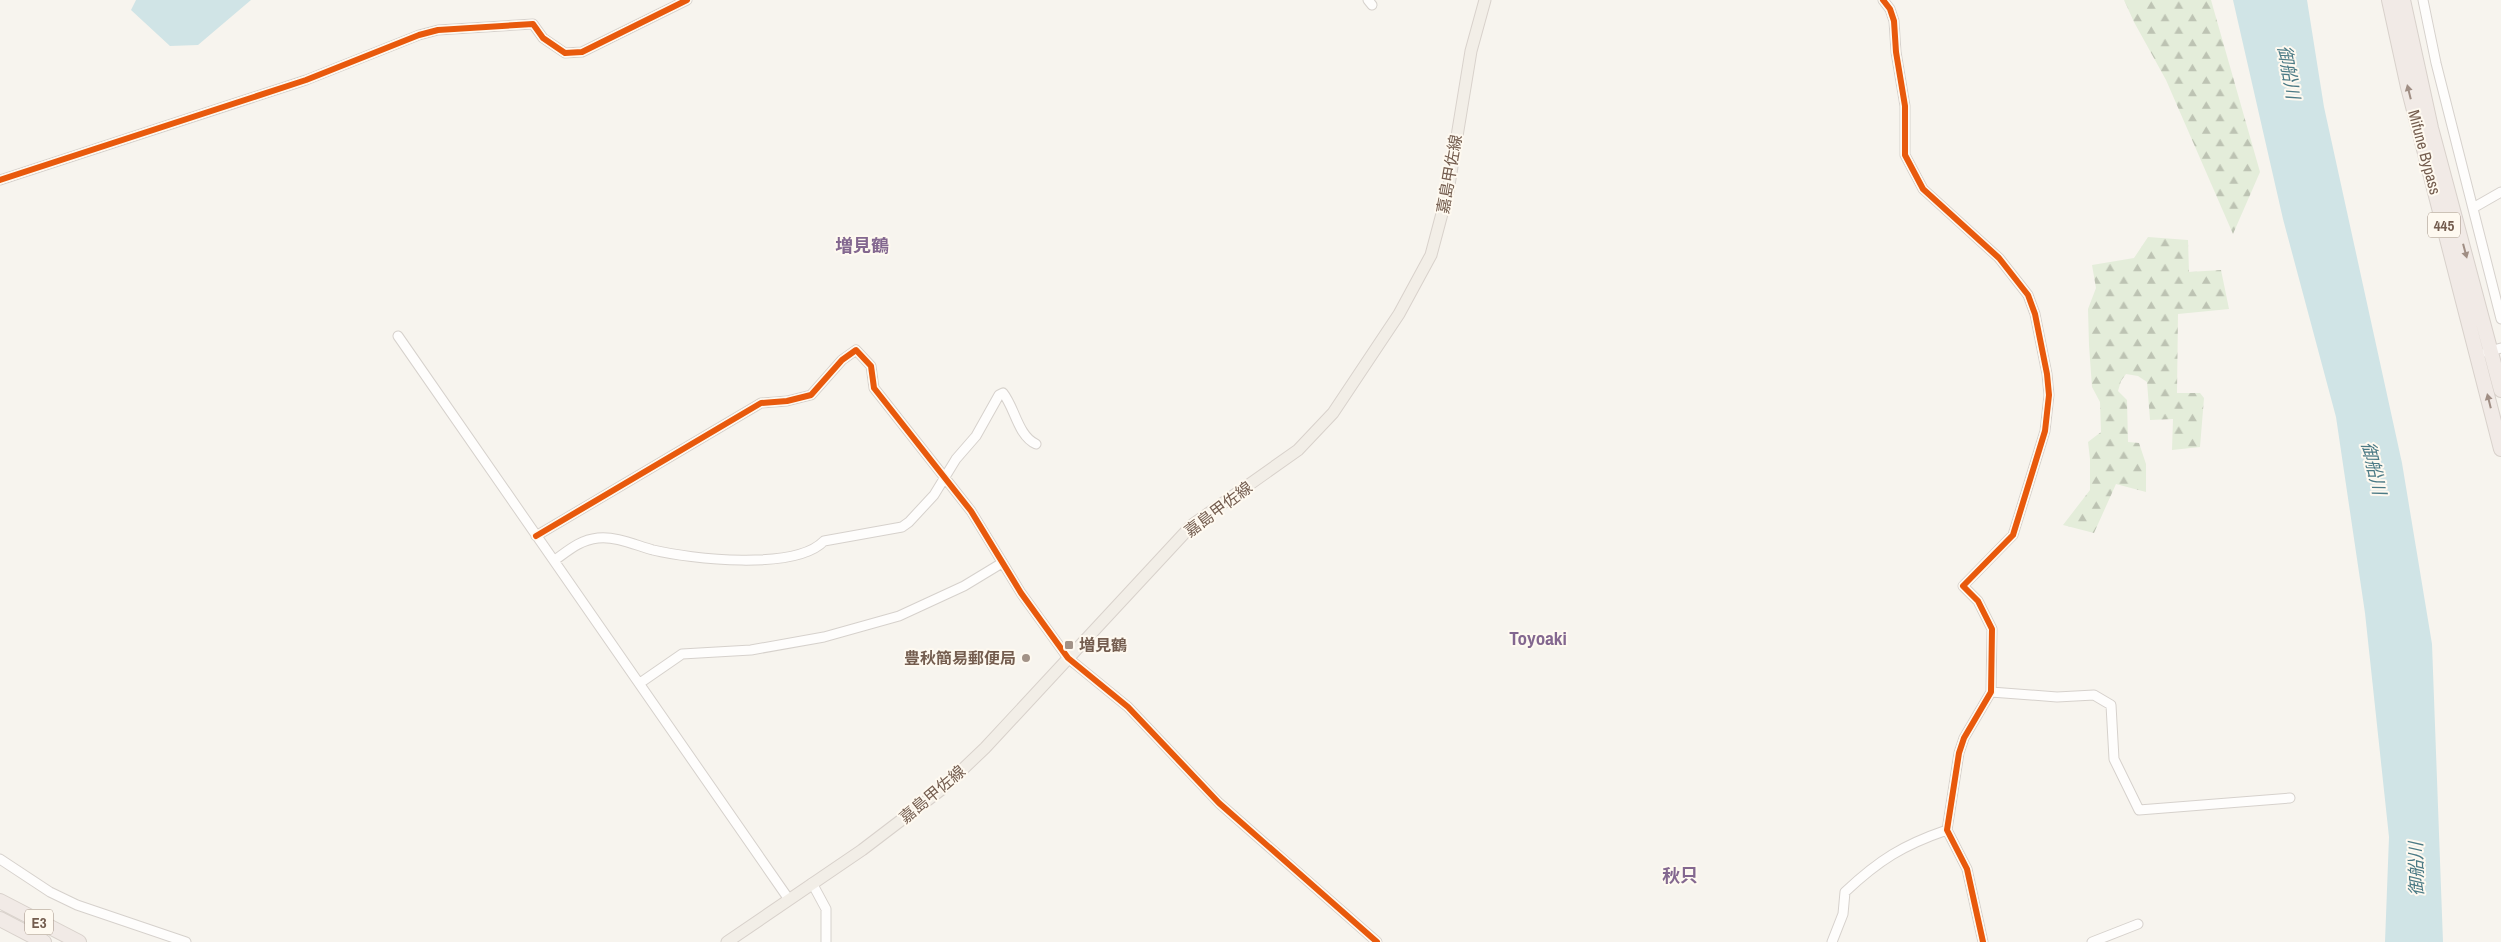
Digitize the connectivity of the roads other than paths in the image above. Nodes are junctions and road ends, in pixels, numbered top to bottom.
1 (687, 0) edge
2 (1485, 0) edge
3 (1883, 0) edge
4 (2389, 0) edge
5 (2403, 0) edge
6 (2423, 0) edge
7 (0, 180) edge
8 (2501, 192) edge
9 (2473, 208) junction
10 (2501, 319) edge
11 (398, 336) dead end
12 (2496, 349) edge
13 (2478, 354) junction
14 (2501, 390) edge
15 (1036, 444) dead end
16 (2501, 449) edge
17 (946, 478) junction
18 (536, 536) junction
19 (555, 560) junction
20 (1002, 564) junction
21 (1068, 658) junction
22 (640, 683) junction
23 (1991, 692) junction
24 (2290, 798) dead end
25 (1947, 830) junction
26 (0, 859) edge
27 (812, 883) junction
28 (788, 898) junction
29 (0, 901) edge
30 (0, 919) edge
31 (2138, 924) dead end
32 (44, 942) edge
33 (79, 942) edge
34 (186, 942) edge
35 (727, 942) edge
36 (826, 942) edge
37 (1377, 942) edge
38 (1832, 942) edge
39 (1983, 942) edge
40 (2092, 942) edge

1 - 7 street
2 - 21 main road, 嘉島甲佐線
3 - 23 street
13 -> 4 highway, Mifune Bypass / 445
5 -> 12 highway, Mifune Bypass / 445
6 - 9 street
8 - 9 street
9 - 10 street
11 - 18 street
12 - 13 street
12 - 14 highway, Mifune Bypass / 445
16 -> 13 highway, Mifune Bypass / 445
15 - 17 street
17 - 18 street
17 - 19 street
17 - 20 street
18 - 19 street
19 - 22 street
20 - 21 street
20 - 22 street
21 - 27 main road, 嘉島甲佐線
21 - 37 street
22 - 28 street
23 - 24 street
23 - 25 street
25 - 38 street
25 - 39 street
26 - 34 street
27 - 28 main road, 嘉島甲佐線
27 - 36 street
28 - 35 main road, 嘉島甲佐線
29 - 33 highway, E3
30 - 32 highway, E3
31 - 40 street

